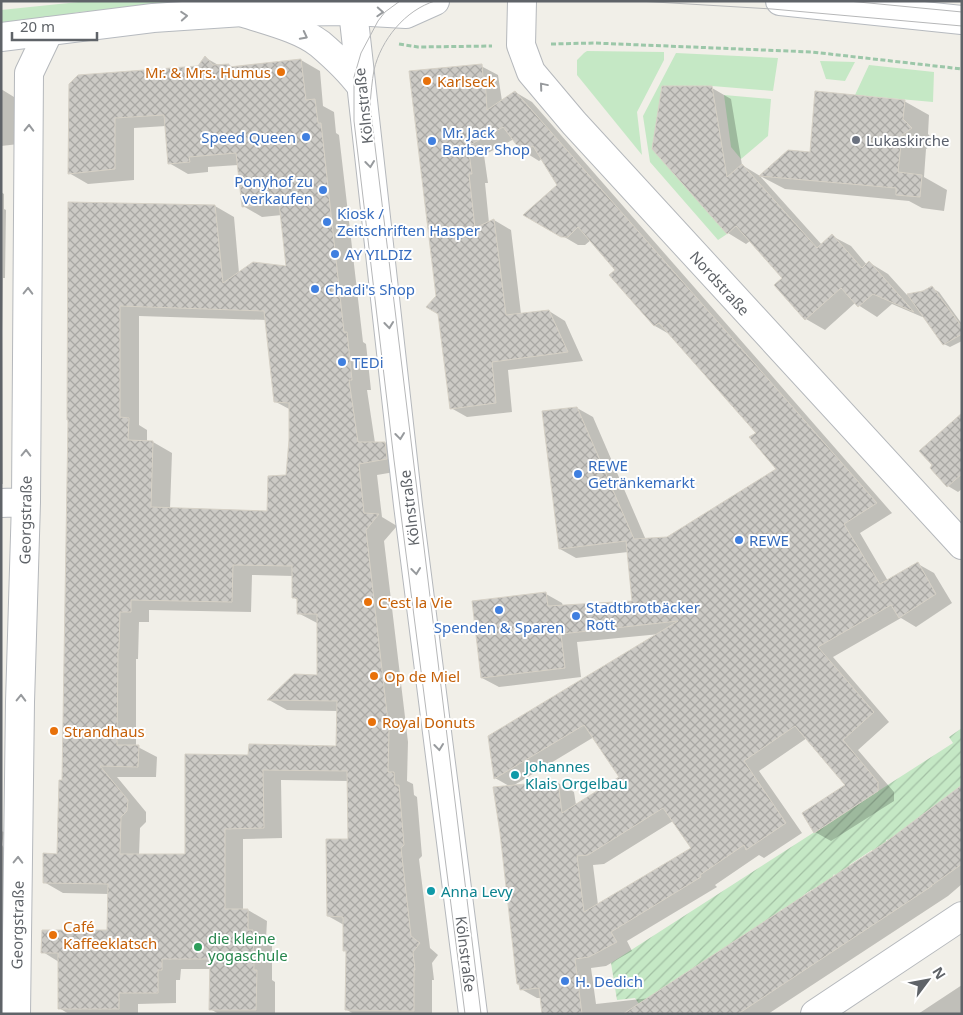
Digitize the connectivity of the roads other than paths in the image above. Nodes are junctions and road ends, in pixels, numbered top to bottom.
1 (326, 1) edge
2 (435, 1) edge
3 (522, 1) edge
4 (780, 1) edge
5 (353, 4) edge
6 (300, 11) junction
7 (243, 12) junction
8 (962, 20) edge
9 (49, 31) junction
10 (1, 36) edge
11 (361, 86) junction
12 (13, 503) edge
13 (962, 545) edge
14 (962, 916) edge
15 (847, 1002) edge
16 (16, 1014) edge
17 (473, 1014) edge
18 (815, 1014) edge

1 - 6 street
5 -> 2 street
13 -> 3 street, Nordstraße
4 - 8 street
5 - 6 street
5 - 11 street, Kölnstraße
6 - 7 street
9 -> 7 street
7 -> 11 street
9 - 10 street
12 -> 9 street, Georgstraße
11 -> 17 street, Kölnstraße
16 -> 12 street, Georgstraße
14 - 15 street
15 - 18 street

